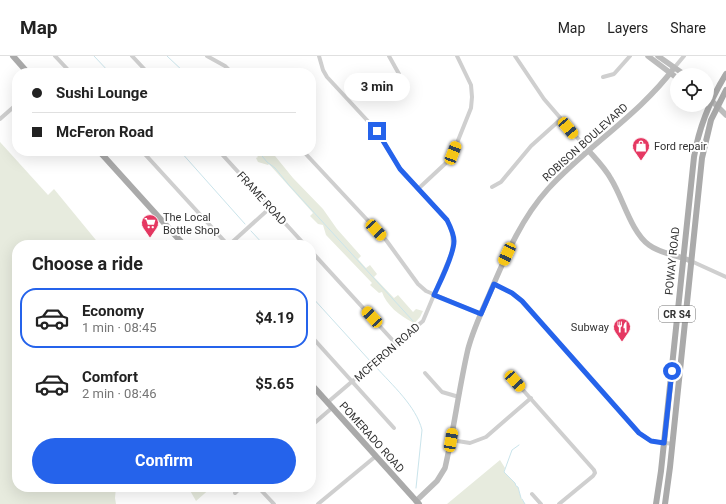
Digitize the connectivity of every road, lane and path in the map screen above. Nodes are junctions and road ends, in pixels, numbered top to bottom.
1 (13, 56) edge
2 (55, 56) edge
3 (132, 56) edge
4 (207, 56) edge
5 (319, 56) edge
6 (389, 56) edge
7 (457, 56) edge
8 (515, 56) edge
9 (630, 56) edge
10 (648, 56) edge
11 (658, 56) edge
12 (684, 56) edge
13 (24, 68) edge
14 (66, 68) edge
15 (143, 68) edge
16 (226, 68) edge
17 (670, 68) edge
18 (674, 68) edge
19 (670, 69) edge
20 (670, 72) edge
21 (399, 74) dead end
22 (726, 74) edge
23 (603, 77) dead end
24 (726, 90) edge
25 (714, 92) edge
26 (714, 103) edge
27 (717, 106) junction
28 (12, 108) edge
29 (705, 112) edge
30 (726, 115) edge
31 (0, 119) edge
32 (561, 119) junction
33 (588, 150) junction
34 (104, 156) edge
35 (147, 156) edge
36 (224, 156) edge
37 (308, 156) edge
38 (492, 187) dead end
39 (418, 189) junction
40 (270, 207) junction
41 (179, 240) edge
42 (224, 240) edge
43 (234, 240) edge
44 (300, 240) edge
45 (316, 256) edge
46 (683, 258) junction
47 (691, 261) junction
48 (726, 277) edge
49 (494, 284) junction
50 (434, 295) junction
51 (481, 314) junction
52 (316, 341) edge
53 (397, 345) junction
54 (425, 373) dead end
55 (515, 381) dead end
56 (353, 382) junction
57 (316, 389) edge
58 (459, 397) junction
59 (531, 398) junction
60 (331, 405) junction
61 (316, 421) edge
62 (394, 428) dead end
63 (451, 440) junction
64 (664, 443) junction
65 (673, 444) junction
66 (376, 456) junction
67 (263, 492) edge
68 (532, 494) dead end
69 (417, 502) edge
70 (274, 504) edge
71 (318, 504) edge
72 (542, 504) edge
73 (559, 504) edge
74 (656, 504) edge
75 (665, 504) edge

1 - 13 main road
2 - 14 street
3 - 15 street
4 - 16 street
5 - 39 street, MCFERON ROAD
6 - 21 street
7 - 39 street
8 - 32 street
9 - 23 street
10 - 19 street
11 - 17 street
12 - 18 street
20 - 33 street, ROBISON BOULEVARD
22 - 25 main road, POWAY ROAD / CR S4
24 - 27 main road, POWAY ROAD / CR S4
26 - 27 street
27 - 30 street
27 - 47 main road, POWAY ROAD / CR S4
28 - 31 street
29 - 46 main road, POWAY ROAD / CR S4
32 - 33 street
32 - 38 street
33 - 46 street
33 - 49 street, ROBISON BOULEVARD
34 - 41 main road
35 - 42 street
36 - 40 street, FRAME ROAD
37 - 50 street
39 - 50 street, MCFERON ROAD
40 - 43 street
40 - 44 street, FRAME ROAD
45 - 53 street
46 - 47 street
46 - 64 main road, POWAY ROAD / CR S4
47 - 48 street
47 - 65 main road, POWAY ROAD / CR S4
49 - 51 street, ROBISON BOULEVARD
49 - 64 street
50 - 51 street
50 - 53 street, MCFERON ROAD
51 - 58 street, ROBISON BOULEVARD
52 - 56 street
53 - 56 street, MCFERON ROAD
54 - 58 street
55 - 59 street
56 - 60 street, MCFERON ROAD
56 - 62 street
57 - 60 main road, POMERADO ROAD
58 - 63 street, ROBISON BOULEVARD
59 - 63 street
59 - 73 street
60 - 61 street, MCFERON ROAD
60 - 66 main road, POMERADO ROAD
63 - 69 street, ROBISON BOULEVARD
64 - 65 street
64 - 74 main road, POWAY ROAD / CR S4
65 - 75 main road, POWAY ROAD / CR S4
66 - 69 main road, POMERADO ROAD
66 - 71 street
67 - 70 street
68 - 72 street

